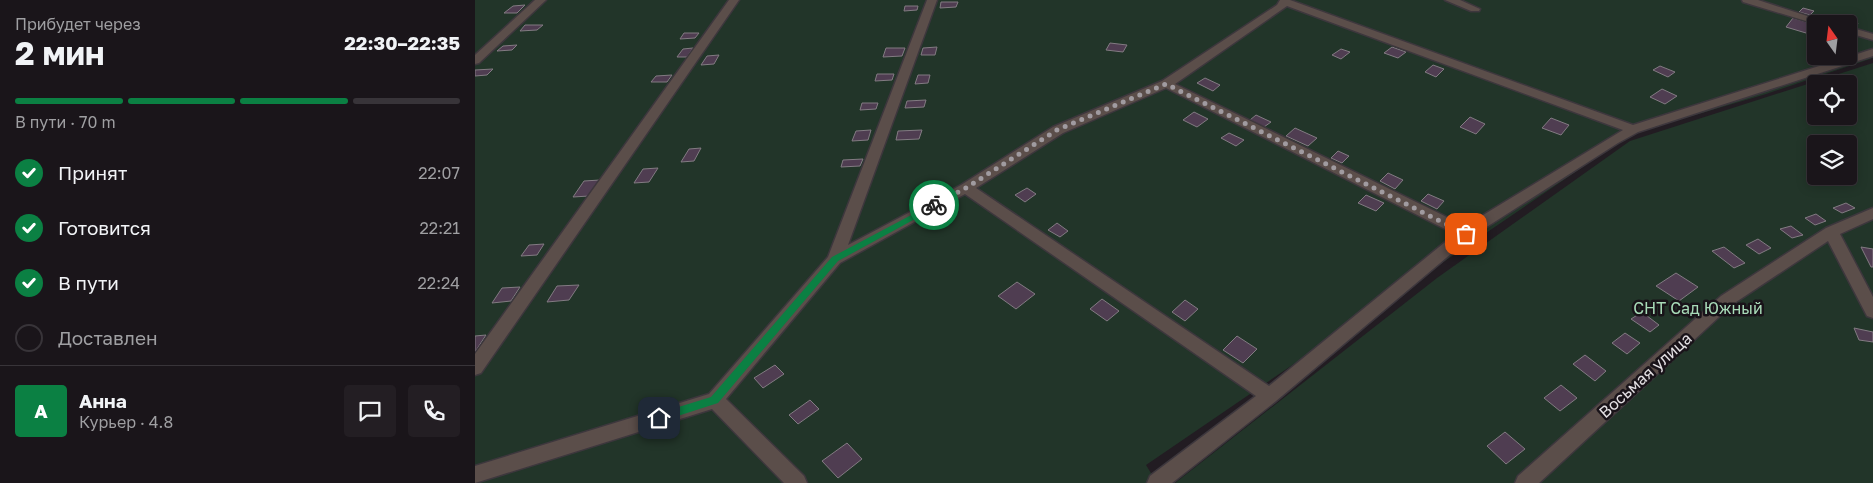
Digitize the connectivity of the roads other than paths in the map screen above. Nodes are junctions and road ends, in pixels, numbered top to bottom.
1 (541, 0) edge
2 (734, 0) edge
3 (932, 0) edge
4 (1450, 0) edge
5 (1747, 0) edge
6 (1284, 1) edge
7 (1475, 9) dead end
8 (1807, 18) edge
9 (1857, 32) edge
10 (1873, 37) edge
11 (1873, 52) edge
12 (475, 61) edge
13 (1166, 84) junction
14 (1633, 129) junction
15 (966, 188) junction
16 (1873, 213) edge
17 (1831, 232) junction
18 (1466, 234) junction
19 (835, 259) junction
20 (1873, 312) edge
21 (475, 368) edge
22 (1270, 396) junction
23 (715, 400) junction
24 (475, 476) edge
25 (797, 483) edge
26 (1157, 483) edge
27 (1525, 483) edge

1 - 12 street
2 - 21 street
3 - 19 street
4 - 7 street
5 - 8 street
6 - 13 street
6 - 14 street
9 - 10 street
11 - 14 street
13 - 15 street
13 - 18 street
14 - 18 street
15 - 19 street
15 - 22 street
16 - 17 street, Восьмая улица
17 - 20 street
17 - 27 street, Восьмая улица
18 - 22 street
19 - 23 street
22 - 26 street
23 - 24 street
23 - 25 street

